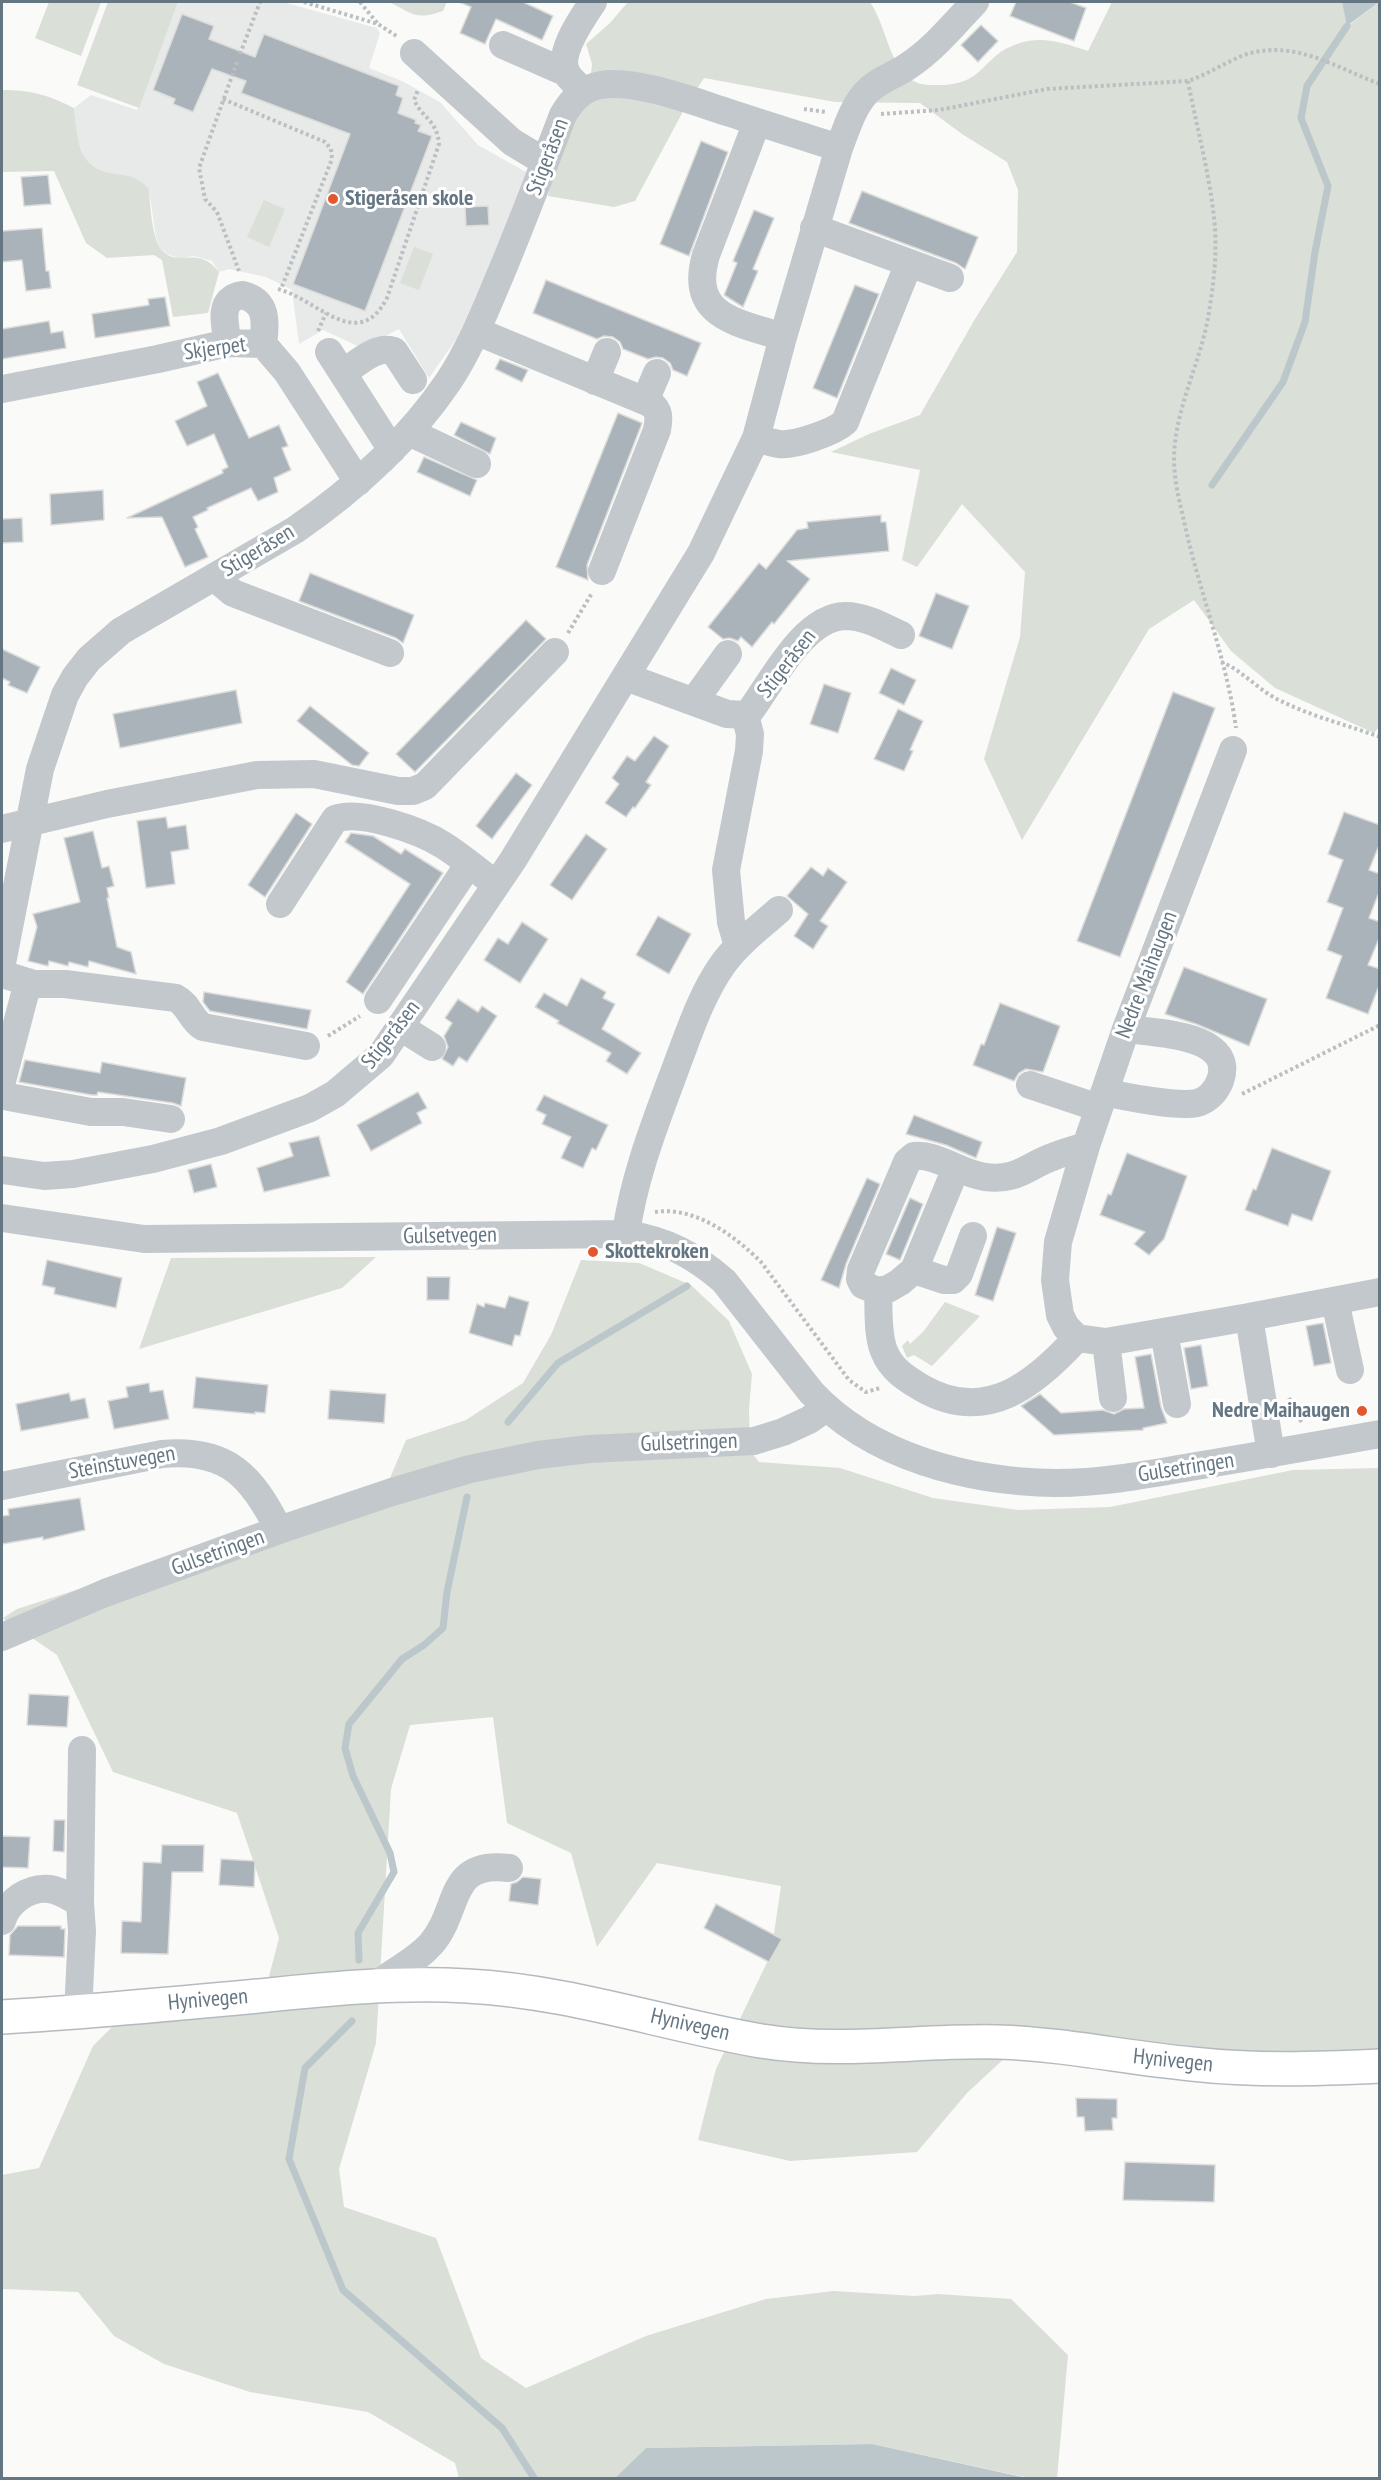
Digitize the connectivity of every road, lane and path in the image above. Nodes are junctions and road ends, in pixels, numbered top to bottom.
1 (260, 2) edge
2 (304, 2) edge
3 (360, 2) edge
4 (593, 2) edge
5 (975, 2) edge
6 (378, 24) junction
7 (503, 45) dead end
8 (240, 54) dead end
9 (422, 61) junction
10 (237, 62) dead end
11 (1188, 81) junction
12 (575, 82) junction
13 (1380, 84) edge
14 (223, 99) junction
15 (800, 108) dead end
16 (853, 113) junction
17 (757, 122) junction
18 (839, 148) junction
19 (545, 162) junction
20 (814, 228) junction
21 (909, 263) junction
22 (950, 278) dead end
23 (281, 289) junction
24 (242, 292) junction
25 (476, 331) junction
26 (783, 337) junction
27 (228, 343) junction
28 (263, 344) junction
29 (607, 352) dead end
30 (657, 373) dead end
31 (413, 380) dead end
32 (595, 381) junction
33 (2, 389) edge
34 (645, 401) junction
35 (756, 438) junction
36 (400, 441) junction
37 (477, 464) dead end
38 (358, 482) junction
39 (602, 571) joint
40 (214, 577) junction
41 (901, 635) dead end
42 (555, 652) joint
43 (390, 653) dead end
44 (728, 654) dead end
45 (1221, 662) junction
46 (626, 677) junction
47 (694, 701) junction
48 (745, 716) junction
49 (1380, 737) edge
50 (1233, 750) joint
51 (28, 821) junction
52 (2, 828) edge
53 (469, 864) junction
54 (496, 885) junction
55 (280, 904) dead end
56 (779, 910) dead end
57 (738, 946) junction
58 (2, 963) edge
59 (15, 978) edge
60 (378, 1000) joint
61 (1380, 1025) edge
62 (402, 1028) junction
63 (1126, 1029) junction
64 (306, 1046) joint
65 (432, 1047) dead end
66 (2, 1081) edge
67 (1030, 1084) dead end
68 (2, 1087) edge
69 (1206, 1099) junction
70 (1102, 1100) junction
71 (171, 1119) dead end
72 (1086, 1146) junction
73 (956, 1168) junction
74 (2, 1170) edge
75 (2, 1218) edge
76 (628, 1225) junction
77 (973, 1236) dead end
78 (914, 1270) junction
79 (878, 1291) junction
80 (1380, 1292) edge
81 (1335, 1300) junction
82 (1249, 1317) junction
83 (1164, 1332) junction
84 (1077, 1338) junction
85 (1106, 1342) junction
86 (1350, 1370) dead end
87 (901, 1376) junction
88 (1113, 1398) dead end
89 (1177, 1404) dead end
90 (826, 1408) junction
91 (1380, 1434) edge
92 (1271, 1454) junction
93 (2, 1486) edge
94 (279, 1530) junction
95 (2, 1637) edge
96 (82, 1750) dead end
97 (509, 1868) dead end
98 (80, 1903) junction
99 (2, 1921) edge
100 (375, 1986) junction
101 (78, 2013) junction
102 (2, 2017) edge
103 (1380, 2066) edge

1 - 8 path
2 - 6 path
3 - 6 path
4 - 12 street
5 - 16 street, Stigeråsen
6 - 9 path
7 - 12 street
9 - 19 street
9 - 23 path
10 - 14 path
11 - 13 path
11 - 16 path
11 - 45 path
12 - 17 street
12 - 19 street, Stigeråsen
14 - 23 path
14 - 24 path
15 - 16 path
16 - 18 street, Stigeråsen
17 - 18 street
17 - 26 street
18 - 20 street, Stigeråsen
19 - 25 street, Stigeråsen
20 - 21 street
20 - 26 street, Stigeråsen
21 - 22 street
21 - 35 street
23 - 24 path
24 - 27 street
24 - 28 street
25 - 32 street
25 - 36 street, Stigeråsen
26 - 35 street, Stigeråsen
27 - 28 street, Skjerpet
27 - 33 street, Skjerpet
28 - 38 street, Skjerpet
29 - 32 street
30 - 34 street
31 - 36 street
32 - 34 street
34 - 39 street
35 - 46 street, Stigeråsen
36 - 37 street
36 - 38 street, Stigeråsen
38 - 40 street, Stigeråsen
39 - 42 path
40 - 43 street
40 - 51 street, Stigeråsen
41 - 48 street, Stigeråsen
42 - 51 street
44 - 47 street
45 - 49 path
45 - 50 path
46 - 47 street, Stigeråsen
46 - 54 street, Stigeråsen
47 - 48 street, Stigeråsen
48 - 57 street, Stigeråsen
50 - 63 street, Nedre Maihaugen
51 - 52 street
51 - 58 street, Stigeråsen
53 - 54 street
53 - 55 street
53 - 60 street
54 - 62 street, Stigeråsen
56 - 57 street
57 - 76 street
59 - 64 street
59 - 66 street
60 - 64 path
61 - 69 path
62 - 65 street
62 - 74 street, Stigeråsen
63 - 69 street
63 - 70 street, Nedre Maihaugen
67 - 70 street
68 - 71 street
69 - 70 street
70 - 72 street, Nedre Maihaugen
72 - 73 street
72 - 84 street, Nedre Maihaugen
73 - 78 street
73 - 79 street
75 - 76 street, Gulsetvegen
76 - 87 path
76 - 90 street, Gulsetvegen
77 - 78 street
78 - 79 street
79 - 87 street
80 - 81 street
81 - 82 street
81 - 86 street
82 - 83 street
82 - 92 street
83 - 85 street
83 - 89 street
84 - 85 street
84 - 87 street
85 - 88 street
90 - 92 street, Gulsetringen
90 - 94 street, Gulsetringen
91 - 92 street, Gulsetringen
93 - 94 street, Steinstuvegen
94 - 95 street, Gulsetringen
96 - 98 street
97 - 100 street
98 - 99 street
98 - 101 street
100 - 101 main road, Hynivegen
100 - 103 main road, Hynivegen
101 - 102 main road, Hynivegen

